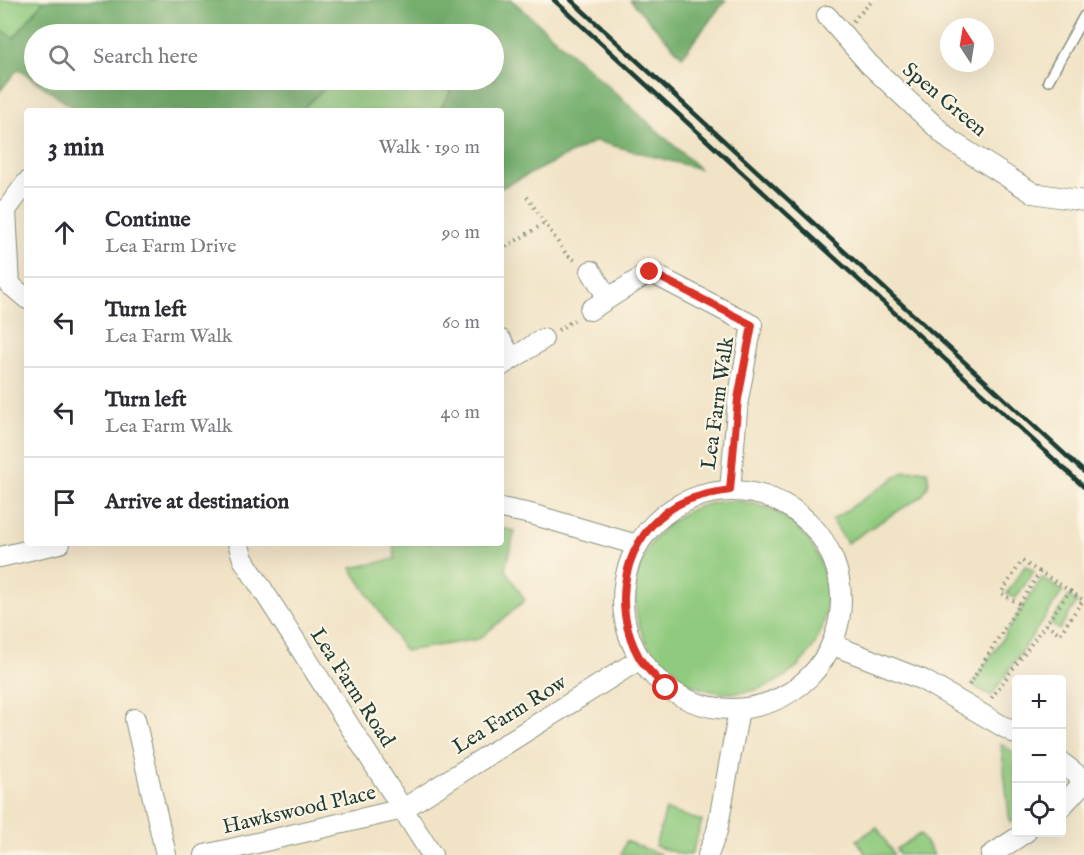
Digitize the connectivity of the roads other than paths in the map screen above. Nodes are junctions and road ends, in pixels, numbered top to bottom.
1 (827, 16) dead end
2 (1084, 16) edge
3 (1048, 81) dead end
4 (24, 186) edge
5 (1084, 201) edge
6 (3, 211) edge
7 (591, 272) road end
8 (5, 280) edge
9 (24, 296) edge
10 (608, 298) junction
11 (590, 310) road end
12 (543, 339) road end
13 (507, 362) edge
14 (730, 490) junction
15 (504, 509) edge
16 (637, 545) junction
17 (47, 546) edge
18 (239, 546) edge
19 (0, 557) edge
20 (833, 645) junction
21 (640, 659) junction
22 (739, 710) junction
23 (135, 719) dead end
24 (1012, 731) edge
25 (1066, 766) edge
26 (1084, 781) edge
27 (1066, 801) edge
28 (403, 809) junction
29 (1019, 837) edge
30 (166, 855) edge
31 (205, 855) edge
32 (432, 855) edge
33 (708, 855) edge
34 (992, 855) edge

1 - 5 street, Spen Green
2 - 3 lane
4 - 6 street
6 - 8 street
7 - 10 street
8 - 9 street
10 - 11 street, Lea Farm Walk
10 - 14 street, Lea Farm Walk
12 - 13 street
14 - 16 street
14 - 20 street
15 - 16 street
16 - 21 street
17 - 19 street
18 - 28 street, Lea Farm Road
20 - 22 street
20 - 24 street
21 - 22 street
21 - 28 street, Lea Farm Row
22 - 33 street
23 - 30 street
25 - 26 street
26 - 27 street
28 - 31 street, Hawkswood Place
28 - 32 street, Lea Farm Road
29 - 34 street

